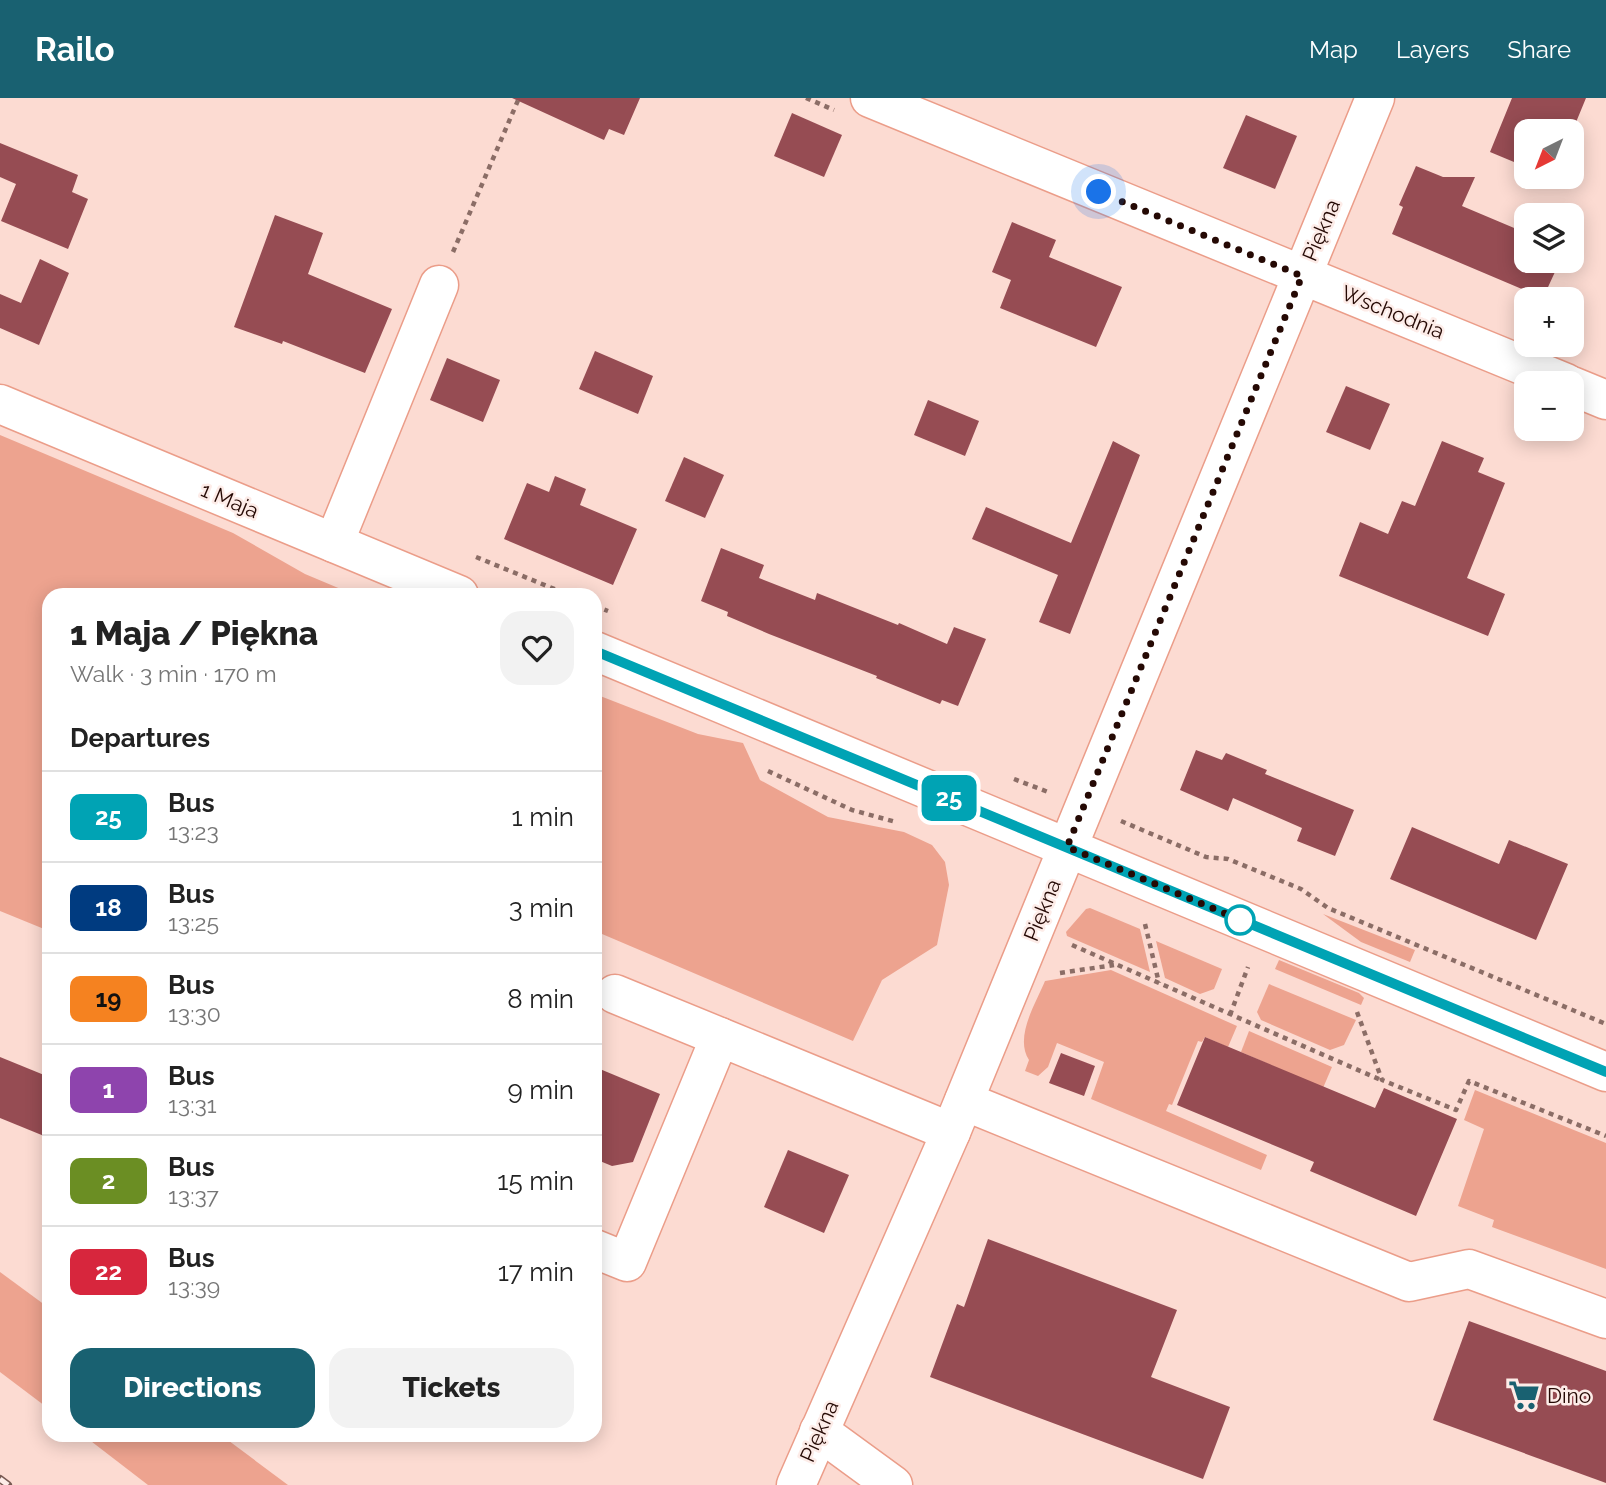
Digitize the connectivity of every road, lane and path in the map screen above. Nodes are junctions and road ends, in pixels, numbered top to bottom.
1 (519, 98) edge
2 (870, 98) edge
3 (1375, 98) edge
4 (1302, 276) junction
5 (439, 285) joint
6 (1536, 371) edge
7 (1584, 391) edge
8 (1606, 400) edge
9 (0, 404) edge
10 (334, 543) junction
11 (442, 588) edge
12 (602, 654) edge
13 (1111, 817) dead end
14 (1067, 847) junction
15 (1136, 920) dead end
16 (1145, 924) junction
17 (1158, 929) dead end
18 (1070, 944) dead end
19 (1236, 961) dead end
20 (1116, 964) junction
21 (1248, 967) junction
22 (1261, 972) dead end
23 (1054, 974) dead end
24 (1159, 984) junction
25 (615, 994) dead end
26 (1346, 1008) dead end
27 (1230, 1015) junction
28 (1606, 1024) edge
29 (720, 1037) junction
30 (1606, 1072) edge
31 (1382, 1080) junction
32 (958, 1116) junction
33 (1606, 1136) edge
34 (602, 1252) edge
35 (1606, 1319) edge
36 (819, 1431) junction
37 (796, 1485) edge
38 (892, 1485) edge

1 - 5 path
2 - 4 street, Wschodnia
3 - 4 street, Piękna
4 - 6 street, Wschodnia
4 - 14 street, Piękna
5 - 10 street
7 - 8 street
9 - 10 street, 1 Maja
10 - 11 street, 1 Maja
12 - 14 street
13 - 28 path
14 - 30 street
14 - 32 street, Piękna
15 - 16 path
16 - 17 path
16 - 24 path
18 - 20 path
19 - 21 path
20 - 23 path
20 - 24 path
21 - 22 path
21 - 27 path
24 - 27 path
25 - 29 street
26 - 31 path
27 - 31 path
29 - 32 street
29 - 34 street
31 - 33 path
32 - 35 street
32 - 36 street, Piękna
36 - 37 street, Piękna
36 - 38 street

